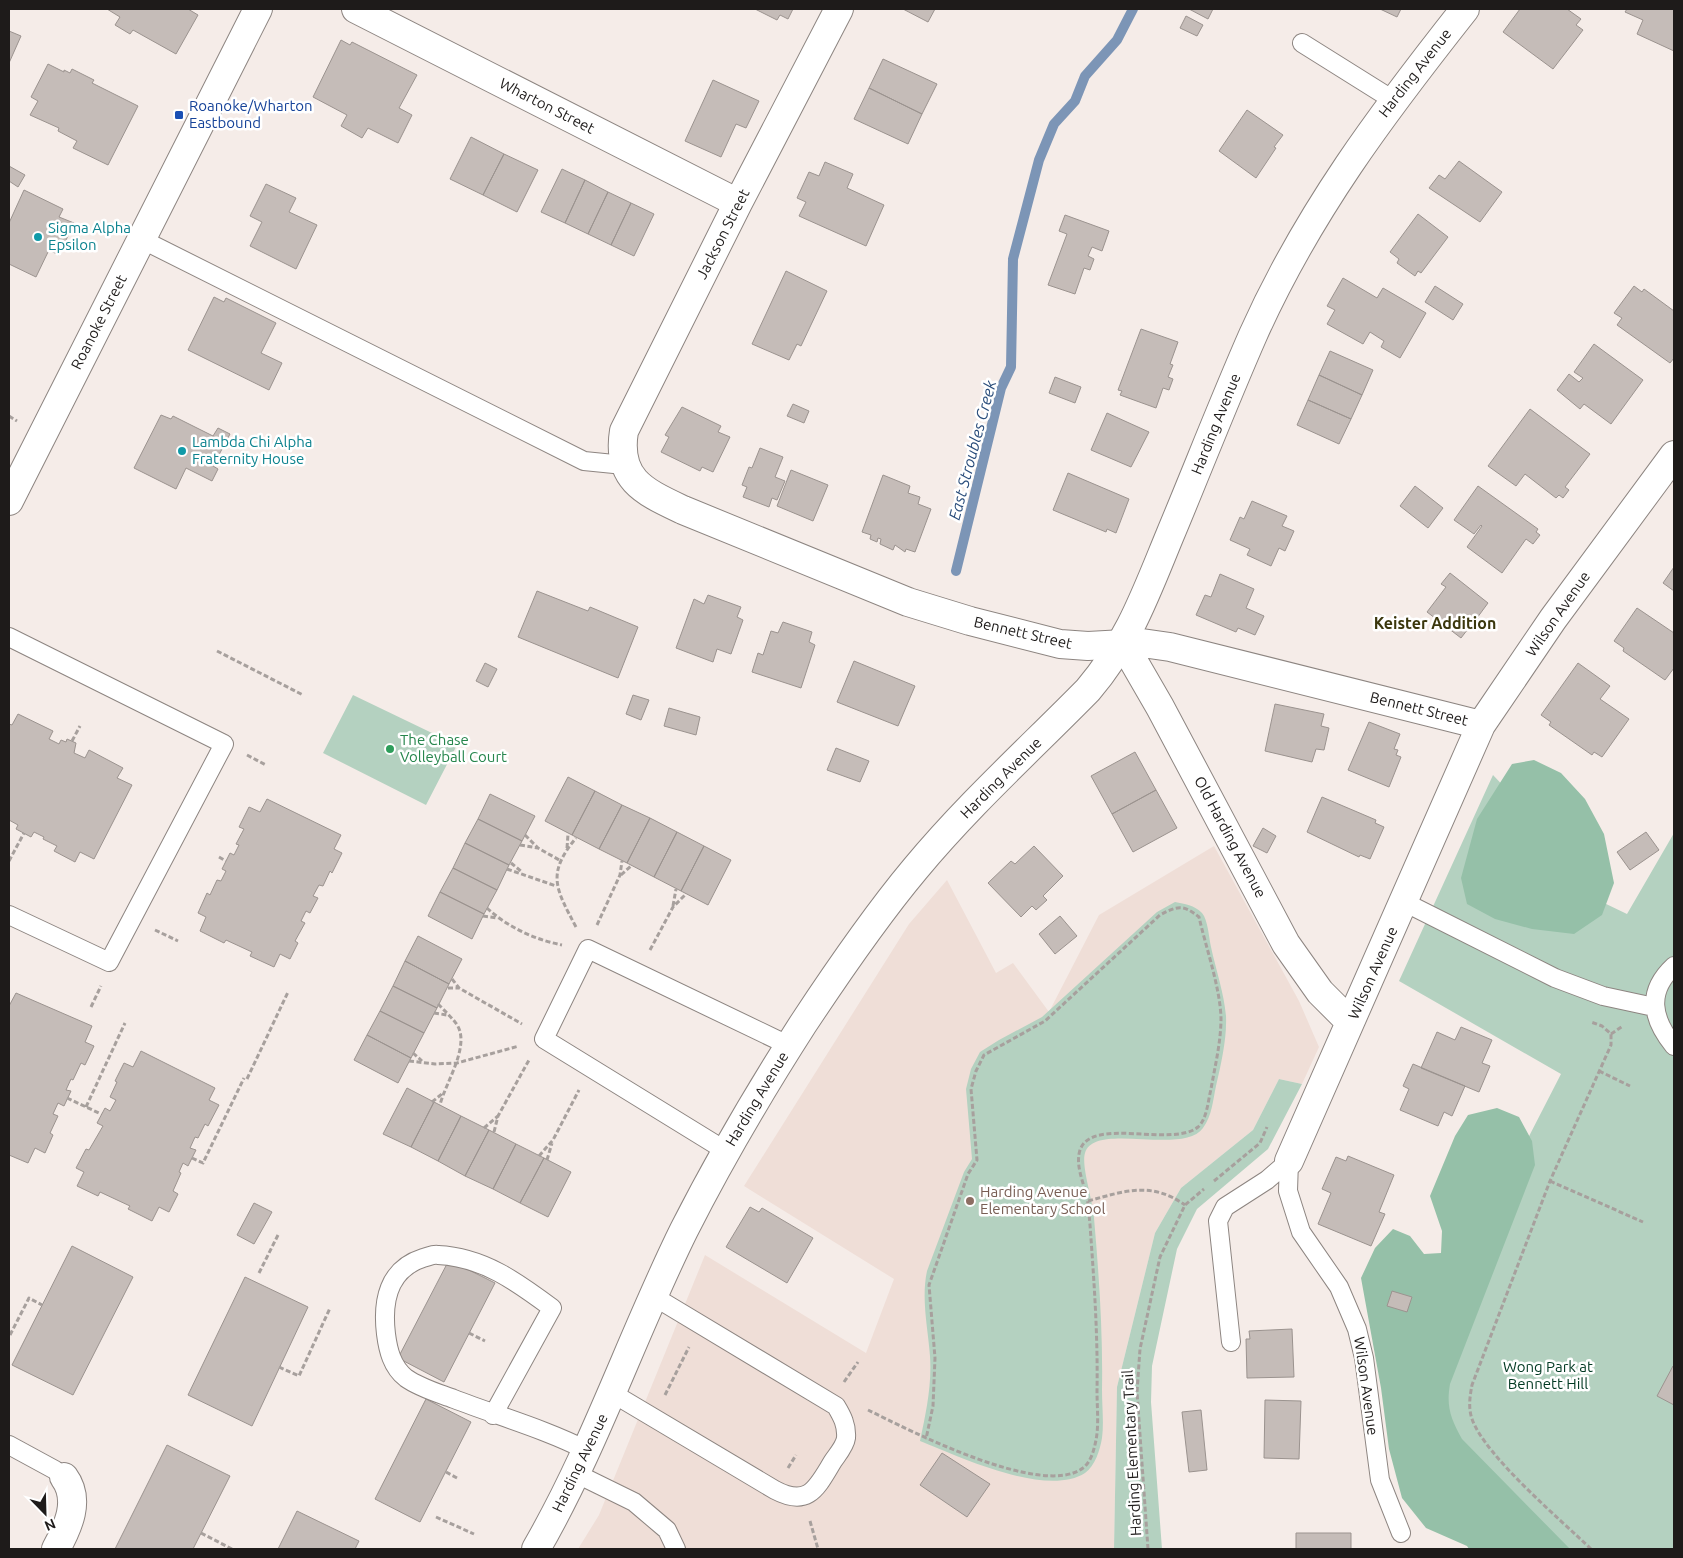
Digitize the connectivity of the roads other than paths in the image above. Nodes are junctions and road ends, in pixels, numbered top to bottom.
1 (258, 9) edge
2 (356, 9) edge
3 (839, 9) edge
4 (1465, 9) edge
5 (1302, 43) dead end
6 (1393, 100) junction
7 (738, 204) junction
8 (141, 239) junction
9 (1674, 455) edge
10 (624, 464) junction
11 (9, 501) edge
12 (9, 637) edge
13 (1123, 643) junction
14 (1481, 725) junction
15 (1404, 902) junction
16 (9, 915) edge
17 (1674, 966) edge
18 (1654, 1007) junction
19 (1350, 1022) junction
20 (790, 1046) junction
21 (1674, 1046) edge
22 (726, 1152) junction
23 (1289, 1161) junction
24 (653, 1296) junction
25 (1231, 1342) dead end
26 (612, 1393) junction
27 (493, 1415) junction
28 (9, 1445) edge
29 (582, 1462) junction
30 (64, 1477) joint
31 (1401, 1533) dead end
32 (56, 1549) edge
33 (536, 1549) edge
34 (676, 1549) edge

1 - 8 street, Roanoke Street
2 - 7 street, Wharton Street
3 - 7 street, Jackson Street
4 - 6 street, Harding Avenue
5 - 6 lane
6 - 13 street, Harding Avenue
7 - 10 street, Jackson Street
8 - 10 lane
8 - 11 street, Roanoke Street
9 - 14 street, Wilson Avenue
10 - 13 street, Bennett Street
12 - 16 lane
13 - 14 street, Bennett Street
13 - 19 street, Old Harding Avenue
13 - 20 street, Harding Avenue
14 - 15 street, Wilson Avenue
15 - 18 lane
15 - 19 street, Wilson Avenue
17 - 18 lane
18 - 21 lane
19 - 23 street, Wilson Avenue
20 - 22 street, Harding Avenue
20 - 22 lane
22 - 24 street, Harding Avenue
23 - 25 lane
23 - 31 lane, Wilson Avenue
24 - 26 street, Harding Avenue
24 - 26 lane
26 - 29 street, Harding Avenue
27 - 27 lane
27 - 29 lane
28 - 30 lane
29 - 33 street, Harding Avenue
29 - 34 lane
30 - 32 street

